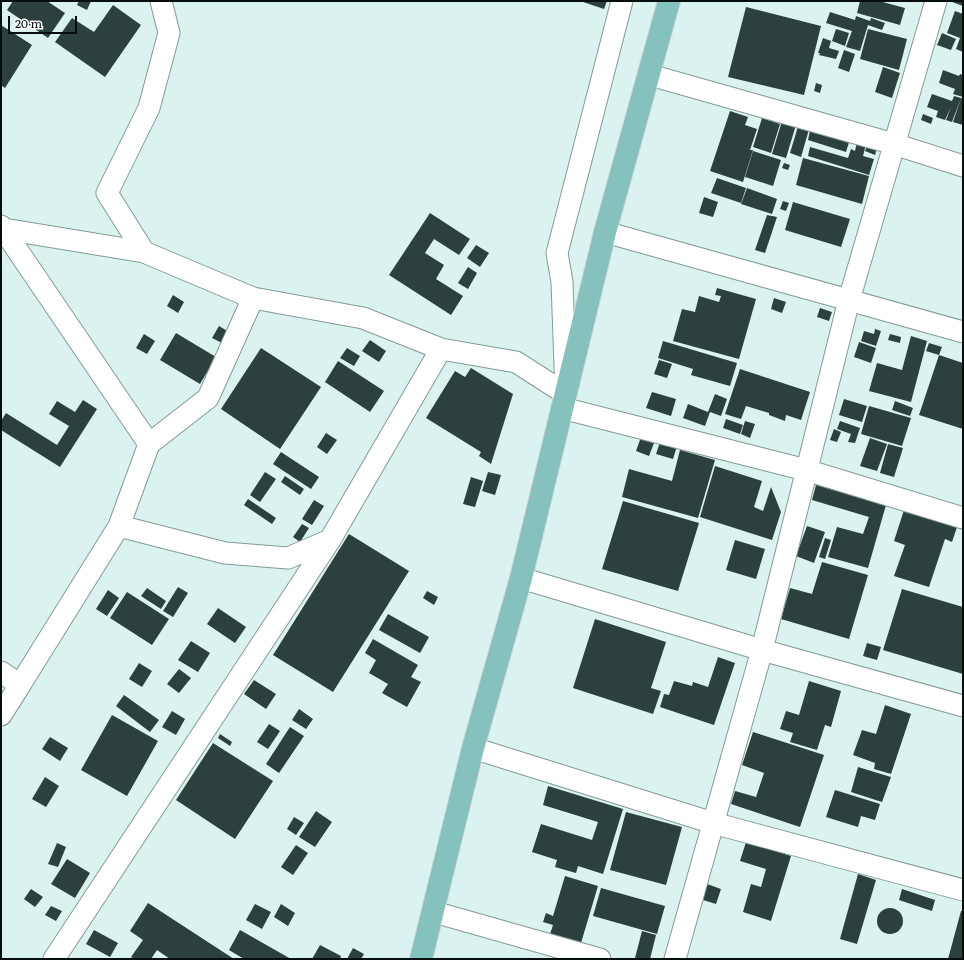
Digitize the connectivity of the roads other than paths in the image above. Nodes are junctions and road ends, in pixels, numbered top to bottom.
1 (161, 1) edge
2 (622, 1) edge
3 (668, 1) edge
4 (936, 1) edge
5 (650, 75) junction
6 (894, 144) junction
7 (963, 166) edge
8 (3, 228) edge
9 (605, 232) junction
10 (144, 252) junction
11 (253, 298) junction
12 (849, 300) junction
13 (963, 332) edge
14 (440, 349) junction
15 (564, 401) junction
16 (149, 444) junction
17 (806, 470) junction
18 (963, 518) edge
19 (119, 526) junction
20 (330, 540) junction
21 (520, 578) junction
22 (762, 650) junction
23 (1, 672) edge
24 (20, 685) junction
25 (963, 706) edge
26 (1, 714) edge
27 (473, 748) junction
28 (713, 823) junction
29 (963, 890) edge
30 (434, 912) junction
31 (54, 959) edge
32 (421, 959) edge
33 (600, 959) edge
34 (675, 959) edge

1 - 10 street
2 - 15 street
3 - 5 main road
4 - 6 street
5 - 6 street
5 - 9 main road
6 - 7 street
6 - 12 street
8 - 10 street
8 - 16 street
9 - 12 street
9 - 15 main road
10 - 11 street
11 - 14 street
11 - 16 street
12 - 13 street
12 - 17 street
14 - 15 street
14 - 20 street
15 - 17 street
15 - 21 main road
16 - 19 street
17 - 18 street
17 - 22 street
19 - 20 street
19 - 24 street
20 - 31 street
21 - 22 street
21 - 27 main road
22 - 25 street
22 - 28 street
23 - 24 street
24 - 26 street
27 - 28 street
27 - 30 main road
28 - 29 street
28 - 34 street
30 - 32 main road
30 - 33 street

